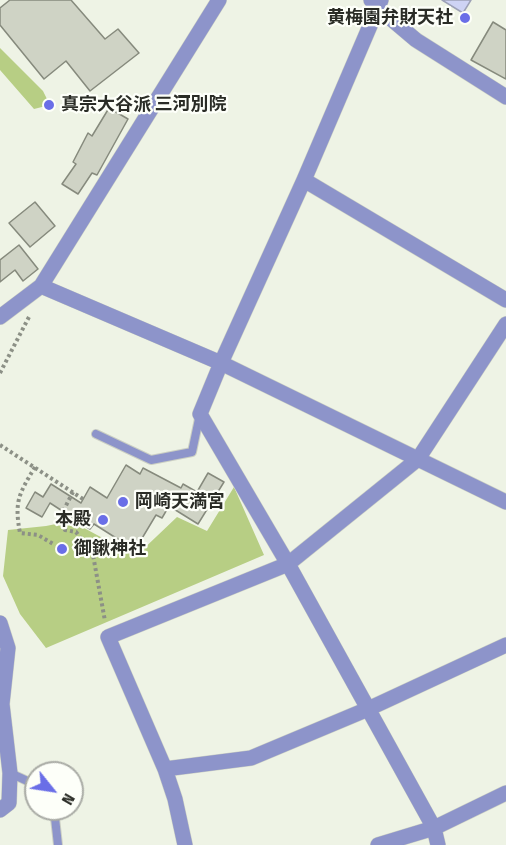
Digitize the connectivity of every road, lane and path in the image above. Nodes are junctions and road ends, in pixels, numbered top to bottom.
1 (219, 0) edge
2 (376, 2) edge
3 (506, 97) edge
4 (304, 180) junction
5 (41, 286) junction
6 (506, 300) edge
7 (30, 314) dead end
8 (0, 317) edge
9 (506, 324) edge
10 (220, 363) junction
11 (0, 373) edge
12 (200, 414) junction
13 (96, 434) dead end
14 (0, 445) edge
15 (418, 459) junction
16 (35, 467) junction
17 (73, 492) junction
18 (83, 499) dead end
19 (506, 502) edge
20 (55, 545) dead end
21 (288, 564) junction
22 (0, 623) edge
23 (108, 637) junction
24 (506, 645) edge
25 (368, 709) junction
26 (165, 769) junction
27 (10, 773) junction
28 (24, 780) edge
29 (506, 793) edge
30 (0, 810) edge
31 (55, 821) edge
32 (434, 828) junction
33 (58, 845) edge
34 (185, 845) edge
35 (378, 845) edge
36 (438, 845) edge

1 - 5 street
2 - 3 street
2 - 4 street
4 - 6 street
4 - 10 street
5 - 8 street
5 - 10 street
7 - 11 path
9 - 15 street
10 - 12 street
10 - 15 street
12 - 13 lane
12 - 21 street
14 - 16 path
15 - 19 street
15 - 21 street
16 - 17 path
16 - 20 path
17 - 18 path
17 - 23 path
21 - 23 street
21 - 25 street
22 - 27 street
23 - 26 street
24 - 25 street
25 - 26 street
25 - 32 street
26 - 34 street
27 - 28 lane
27 - 30 street
29 - 32 street
31 - 33 lane
32 - 35 street
32 - 36 street

